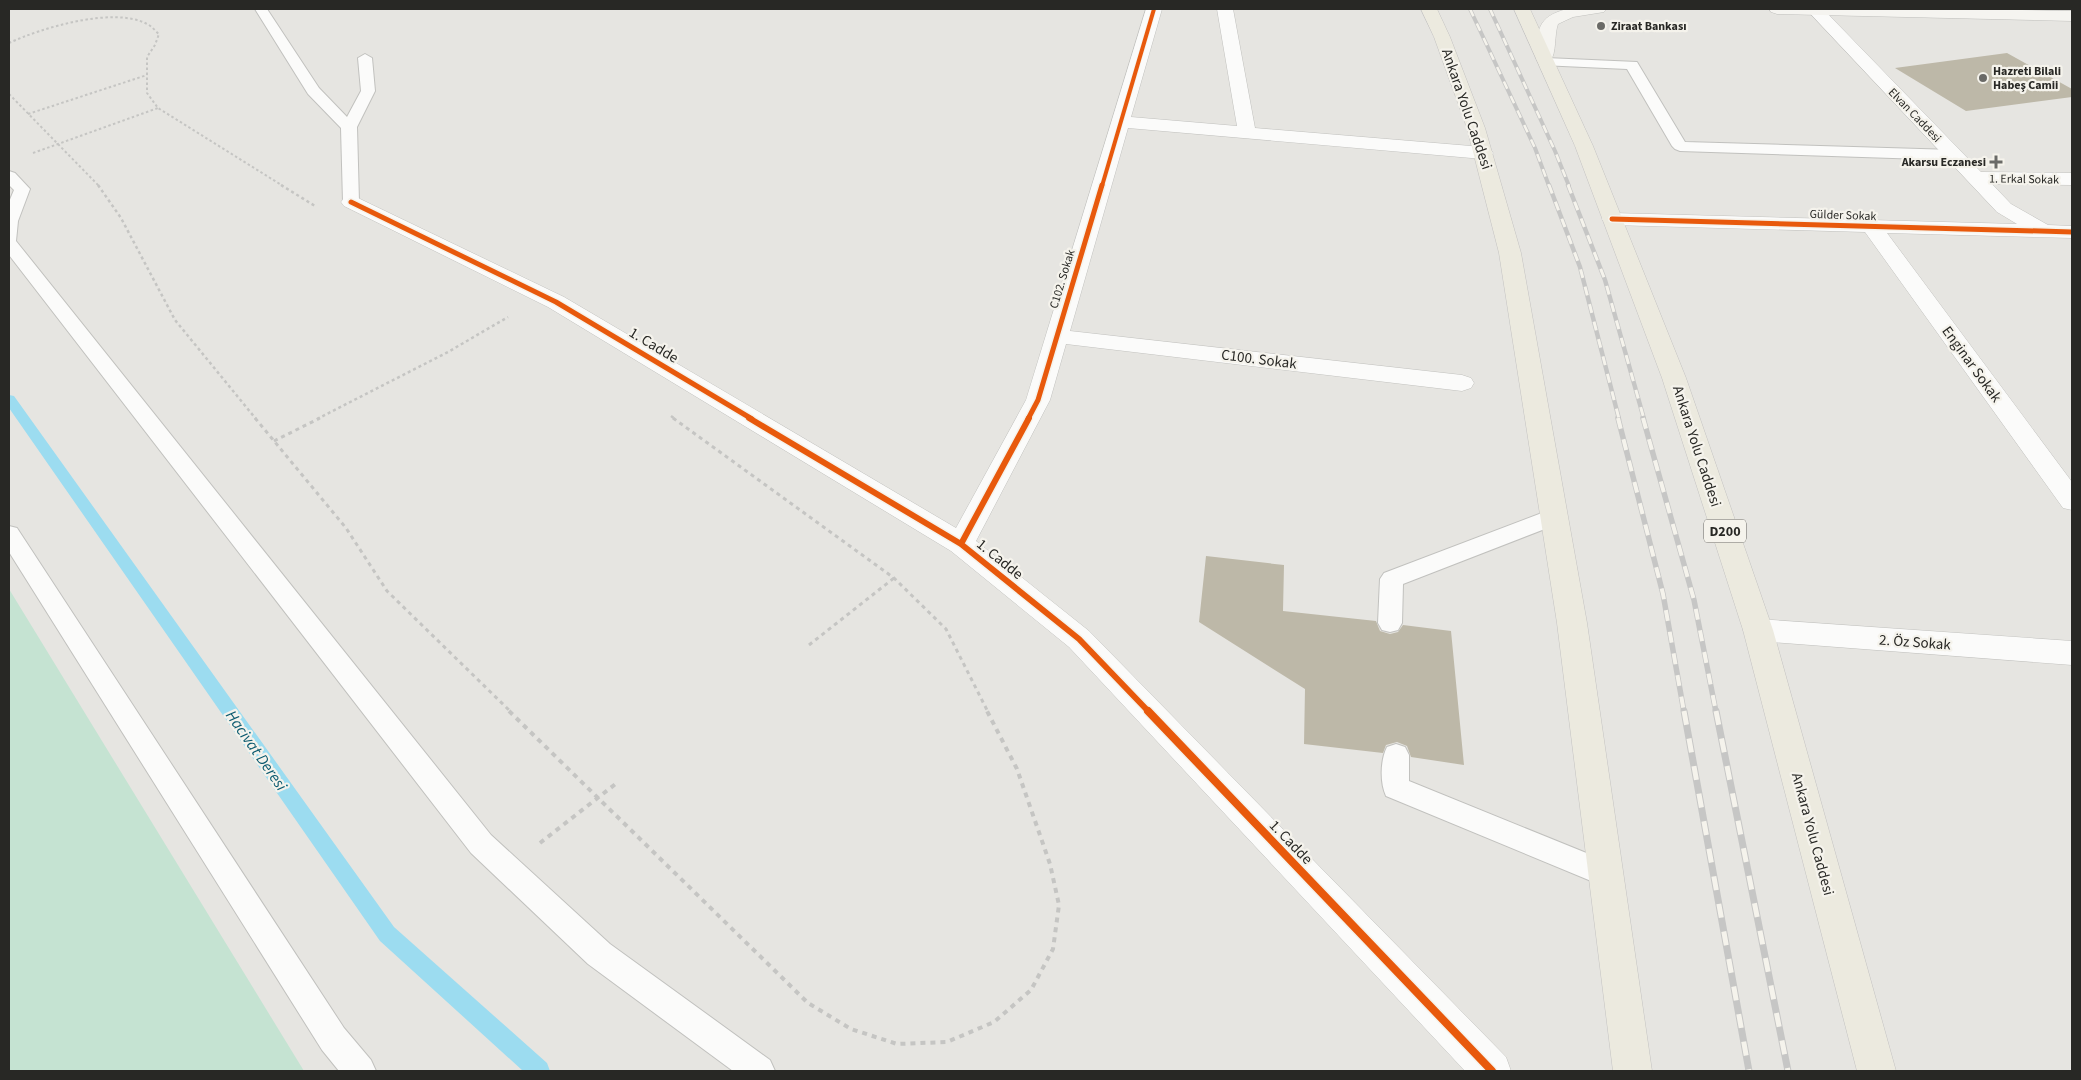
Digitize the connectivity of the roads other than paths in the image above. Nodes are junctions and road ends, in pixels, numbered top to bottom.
1 (261, 9) edge
2 (1154, 9) edge
3 (1226, 9) edge
4 (1429, 9) edge
5 (1522, 9) edge
6 (1598, 9) edge
7 (1777, 9) edge
8 (1814, 9) edge
9 (2072, 16) edge
10 (365, 58) dead end
11 (1545, 60) junction
12 (1120, 122) junction
13 (349, 127) junction
14 (1247, 133) junction
15 (1483, 153) junction
16 (1954, 156) junction
17 (9, 176) edge
18 (1976, 178) junction
19 (2072, 180) edge
20 (351, 202) joint
21 (1612, 219) junction
22 (1872, 227) junction
23 (2044, 231) junction
24 (2072, 232) edge
25 (9, 239) edge
26 (9, 244) edge
27 (2072, 244) edge
28 (1056, 336) junction
29 (1462, 383) dead end
30 (2072, 501) edge
31 (1555, 516) junction
32 (9, 534) edge
33 (961, 544) junction
34 (1390, 623) dead end
35 (1758, 630) junction
36 (2072, 653) edge
37 (1396, 755) dead end
38 (1606, 874) junction
39 (360, 1071) edge
40 (759, 1071) edge
41 (1492, 1071) edge
42 (1633, 1071) edge
43 (1877, 1071) edge

1 - 13 lane
2 - 12 street, C102. Sokak
3 - 14 street
4 - 15 highway, Ankara Yolu Caddesi
5 - 11 highway, Ankara Yolu Caddesi / D200
6 - 11 main road
7 - 8 main road
8 - 9 main road
8 - 16 street, Elvan Caddesi
10 - 13 lane
11 - 16 lane
11 - 21 highway, Ankara Yolu Caddesi / D200
12 - 14 street
12 - 28 street, C102. Sokak
13 - 20 lane
14 - 15 street
15 - 31 highway, Ankara Yolu Caddesi
16 - 18 street, Elvan Caddesi
17 - 25 lane
18 - 19 street, 1. Erkal Sokak
18 - 23 street, Elvan Caddesi
20 - 33 street, 1. Cadde
21 - 22 street, Gülder Sokak
21 - 35 highway, Ankara Yolu Caddesi / D200
22 - 23 street, Gülder Sokak
22 - 30 street, Enginar Sokak
23 - 24 street, Gülder Sokak
23 - 27 street, Elvan Caddesi
26 - 40 lane
28 - 29 street, C100. Sokak
28 - 33 street, C102. Sokak
31 - 34 lane
31 - 38 highway, Ankara Yolu Caddesi
32 - 39 lane
33 - 41 street, 1. Cadde
35 - 36 street, 2. Öz Sokak
35 - 43 highway, Ankara Yolu Caddesi / D200
37 - 38 lane
38 - 42 highway, Ankara Yolu Caddesi

